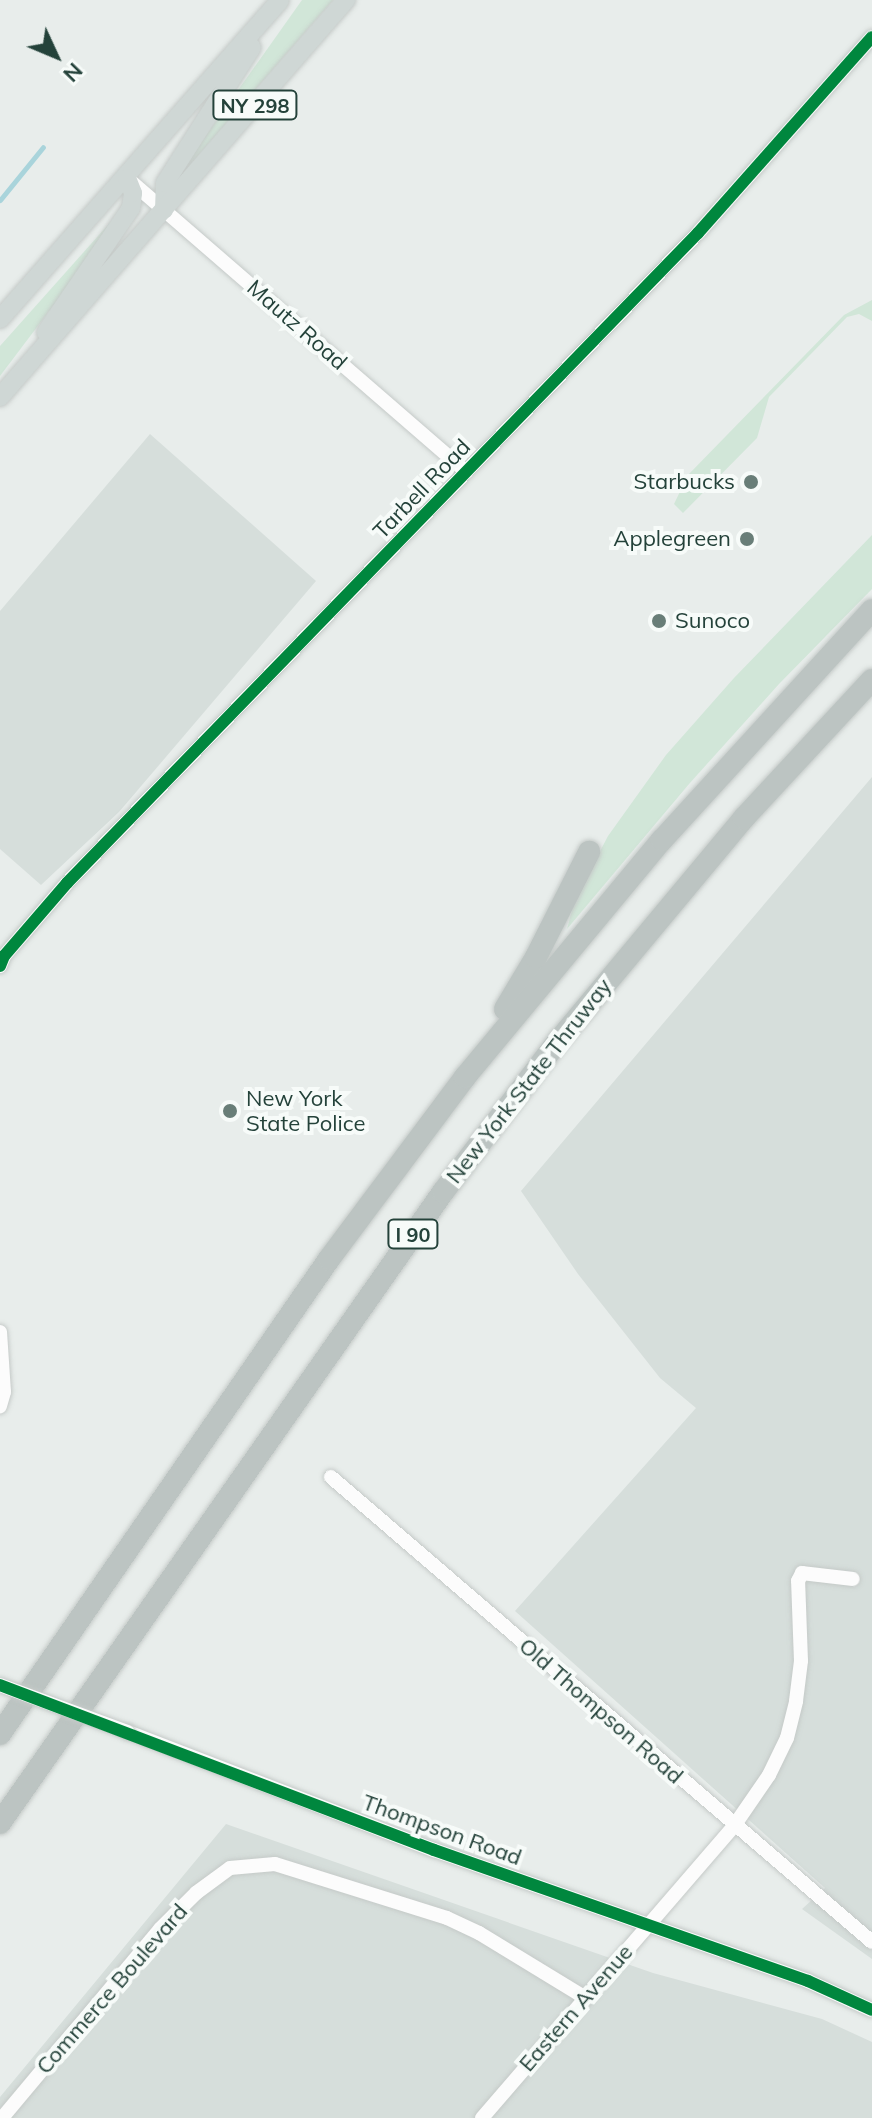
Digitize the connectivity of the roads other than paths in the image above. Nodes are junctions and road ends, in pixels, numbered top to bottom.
1 (281, 0) edge
2 (346, 0) edge
3 (872, 37) edge
4 (127, 178) junction
5 (164, 210) junction
6 (0, 319) edge
7 (2, 395) edge
8 (467, 472) junction
9 (872, 610) edge
10 (872, 680) edge
11 (589, 852) dead end
12 (0, 966) edge
13 (465, 1077) junction
14 (0, 1332) edge
15 (0, 1406) edge
16 (331, 1477) dead end
17 (853, 1579) dead end
18 (0, 1685) edge
19 (0, 1734) edge
20 (0, 1823) edge
21 (734, 1826) junction
22 (649, 1923) junction
23 (872, 1942) edge
24 (584, 1997) junction
25 (872, 2010) edge
26 (2, 2118) edge
27 (482, 2118) edge

1 - 4 main road, NY 298
1 - 5 main road
2 - 5 main road, NY 298
3 - 8 street, Tarbell Road
4 - 5 street, Mautz Road
4 - 6 main road, NY 298
4 - 7 main road
5 - 7 main road, NY 298
5 - 8 street, Mautz Road
8 - 12 street, Tarbell Road
9 - 13 highway, I 90
10 - 20 highway, New York State Thruway / I 90
11 - 13 highway
13 - 19 highway, I 90
14 - 15 street
16 - 21 street, Old Thompson Road
17 - 21 street, Eastern Avenue
18 - 22 street, Thompson Road, bridge
21 - 22 street, Eastern Avenue
21 - 23 street, Old Thompson Road
22 - 24 street, Eastern Avenue
22 - 25 street, Thompson Road
24 - 26 street, Commerce Boulevard
24 - 27 street, Eastern Avenue

